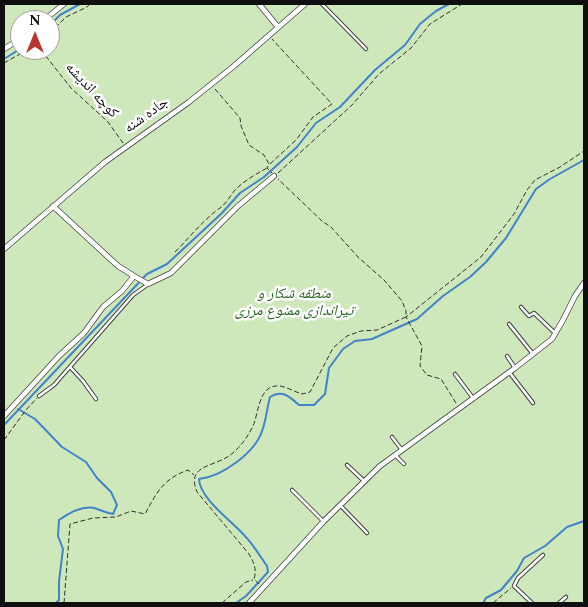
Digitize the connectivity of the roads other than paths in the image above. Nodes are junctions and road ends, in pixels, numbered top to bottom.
1 (259, 4) edge
2 (305, 4) edge
3 (322, 4) edge
4 (278, 27) junction
5 (366, 50) dead end
6 (274, 175) road end
7 (53, 206) junction
8 (4, 249) edge
9 (136, 277) junction
10 (146, 283) junction
11 (584, 283) edge
12 (521, 307) dead end
13 (509, 324) dead end
14 (555, 334) junction
15 (533, 354) junction
16 (507, 356) dead end
17 (70, 367) junction
18 (515, 368) junction
19 (509, 372) junction
20 (455, 374) dead end
21 (39, 396) road end
22 (96, 398) dead end
23 (473, 398) junction
24 (533, 404) dead end
25 (4, 415) edge
26 (392, 437) dead end
27 (402, 450) junction
28 (395, 455) junction
29 (404, 464) dead end
30 (347, 465) dead end
31 (364, 482) junction
32 (292, 490) dead end
33 (340, 505) junction
34 (324, 521) junction
35 (367, 533) dead end
36 (543, 555) dead end
37 (566, 598) dead end
38 (249, 603) edge
39 (532, 603) edge
40 (559, 603) edge

1 - 4 street
2 - 4 street, جاده شنه
3 - 5 lane
4 - 7 street, جاده شنه
6 - 10 street
7 - 8 street, جاده شنه
7 - 9 street
9 - 10 street
9 - 25 street
10 - 17 lane
11 - 14 street
12 - 14 lane
13 - 15 lane
14 - 15 street
15 - 18 street
16 - 18 lane
17 - 21 lane
17 - 22 lane
18 - 19 street
19 - 23 street
19 - 24 lane
20 - 23 lane
23 - 27 street
26 - 27 lane
27 - 28 street
28 - 29 lane
28 - 31 street
30 - 31 lane
31 - 33 street
32 - 34 lane
33 - 34 street
33 - 35 lane
34 - 38 street
36 - 39 lane
37 - 40 lane

